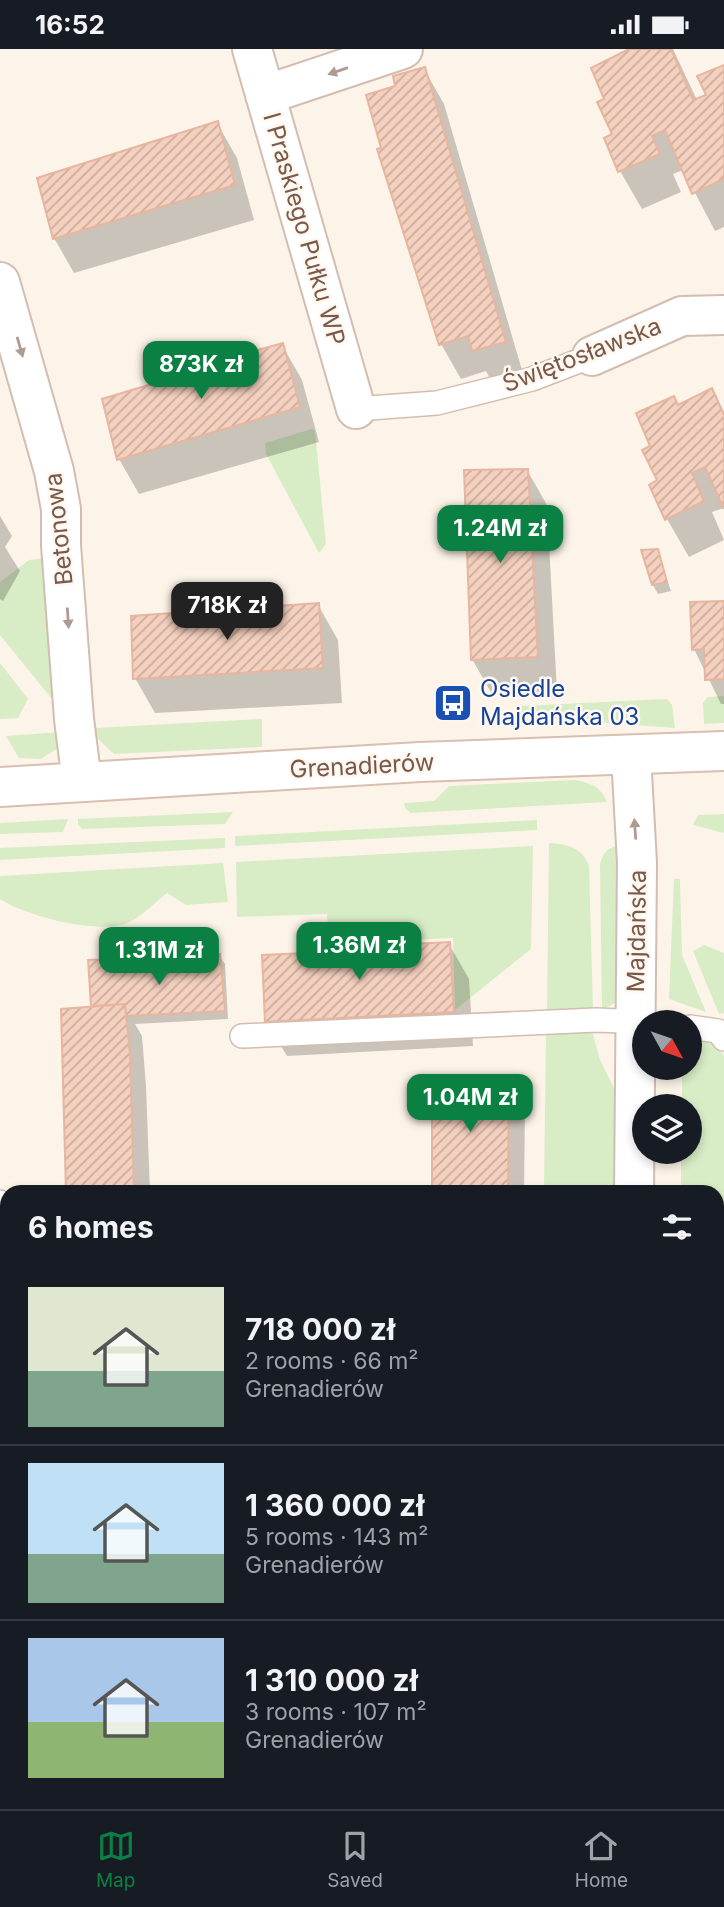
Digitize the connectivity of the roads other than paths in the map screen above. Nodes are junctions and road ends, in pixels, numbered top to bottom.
1 (252, 49) edge
2 (403, 49) edge
3 (265, 96) junction
4 (0, 282) edge
5 (724, 315) edge
6 (592, 356) joint
7 (356, 409) joint
8 (724, 751) edge
9 (631, 755) junction
10 (82, 782) junction
11 (0, 787) edge
12 (643, 1010) edge
13 (632, 1021) edge
14 (702, 1029) edge
15 (242, 1036) dead end
16 (724, 1039) edge
17 (640, 1080) edge
18 (634, 1185) edge

1 - 3 street, I Praskiego Pułku WP
2 -> 3 street
3 - 7 street, I Praskiego Pułku WP
4 -> 10 street, Betonowa
5 - 6 street, Świętosławska
6 - 7 lane, Świętosławska
8 - 9 street, Grenadierów
9 - 10 street, Grenadierów
12 -> 9 street, Majdańska
10 - 11 street, Grenadierów
13 - 15 lane
14 - 16 lane
17 - 18 street, Majdańska

